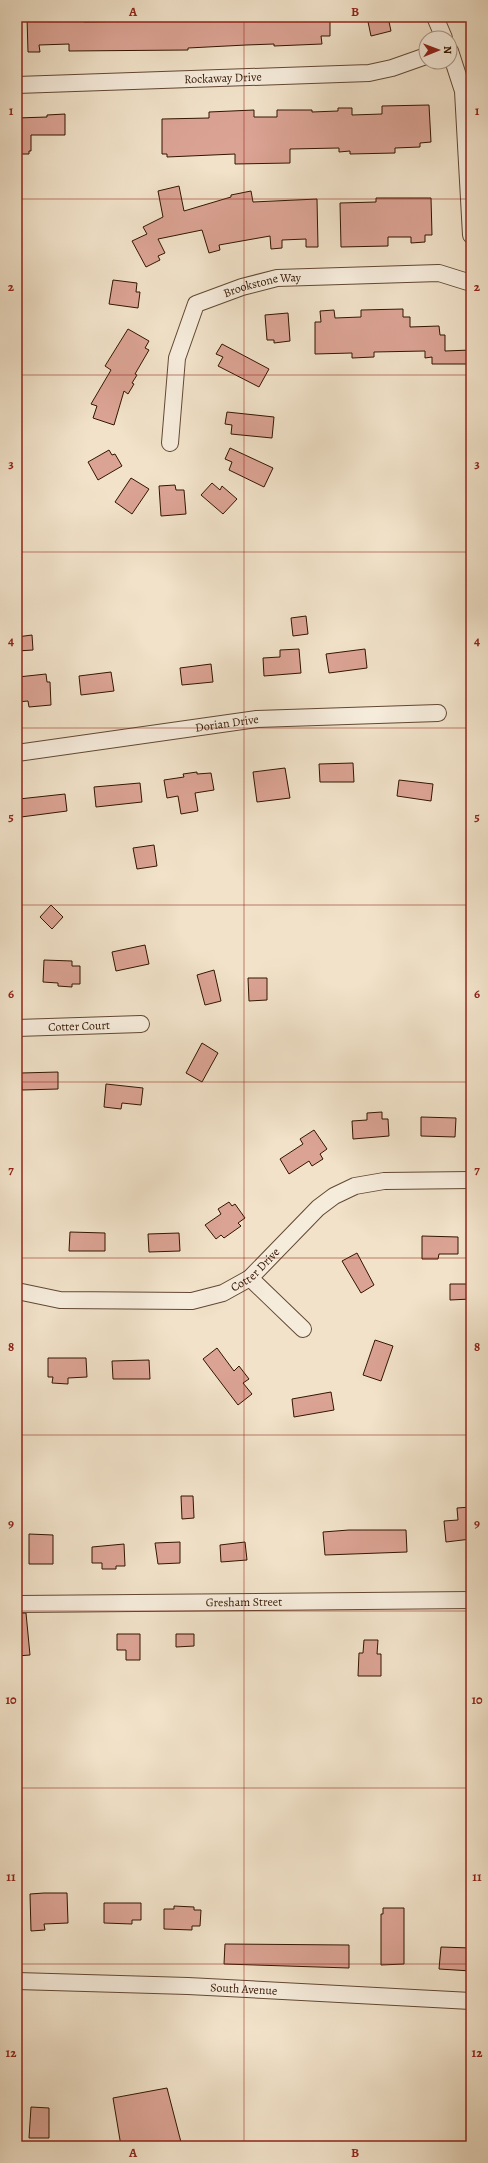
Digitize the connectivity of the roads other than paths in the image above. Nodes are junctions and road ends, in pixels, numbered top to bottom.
1 (435, 17) edge
2 (441, 30) edge
3 (418, 59) edge
4 (456, 70) edge
5 (17, 85) edge
6 (471, 235) edge
7 (471, 283) edge
8 (170, 443) dead end
9 (438, 712) dead end
10 (17, 753) edge
11 (141, 1024) dead end
12 (17, 1028) edge
13 (471, 1180) edge
14 (250, 1278) junction
15 (17, 1291) edge
16 (303, 1329) dead end
17 (471, 1600) edge
18 (17, 1604) edge
19 (17, 1981) edge
20 (471, 2002) edge

1 - 2 street
3 - 5 street, Rockaway Drive
4 - 6 street
7 - 8 street, Brookstone Way
9 - 10 street, Dorian Drive
11 - 12 street, Cotter Court
13 - 14 street, Cotter Drive
14 - 15 street, Cotter Drive
14 - 16 street
17 - 18 street, Gresham Street
19 - 20 street, South Avenue

